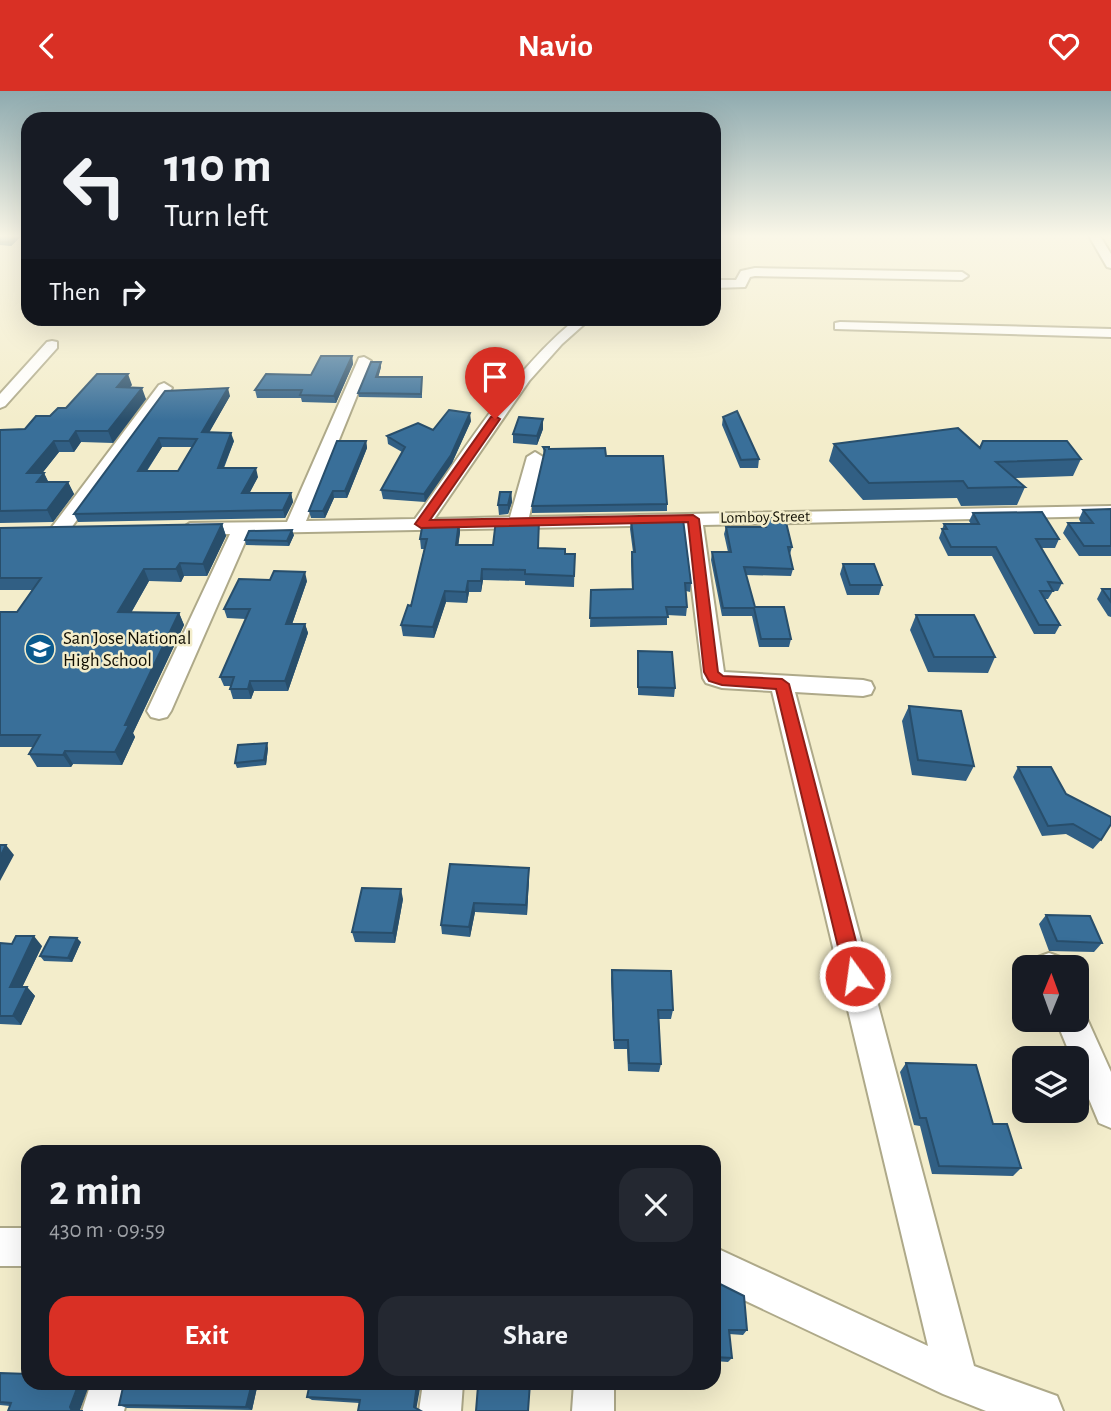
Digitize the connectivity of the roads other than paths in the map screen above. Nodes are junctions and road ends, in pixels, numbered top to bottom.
1 (575, 326) edge
2 (840, 326) dead end
3 (1111, 333) edge
4 (52, 345) dead end
5 (364, 361) dead end
6 (164, 388) edge
7 (0, 403) edge
8 (535, 457) dead end
9 (1111, 511) edge
10 (693, 519) junction
11 (518, 522) junction
12 (421, 524) junction
13 (293, 527) junction
14 (242, 528) junction
15 (177, 529) edge
16 (59, 531) junction
17 (85, 531) edge
18 (38, 532) edge
19 (782, 684) junction
20 (863, 688) dead end
21 (159, 711) dead end
22 (1078, 1033) edge
23 (1111, 1111) edge
24 (0, 1247) edge
25 (21, 1247) edge
26 (721, 1269) edge
27 (957, 1380) junction
28 (109, 1390) edge
29 (442, 1390) edge
30 (594, 1390) edge
31 (103, 1411) edge
32 (440, 1411) edge
33 (593, 1411) edge
34 (1042, 1411) edge

1 - 12 street
2 - 3 street
4 - 7 street
5 - 13 street
6 - 16 street
8 - 11 street
9 - 10 street, Lomboy Street
10 - 11 street, Lomboy Street
10 - 19 street
11 - 12 street, Lomboy Street
12 - 13 street, Lomboy Street
13 - 14 street, Lomboy Street
14 - 15 street, Lomboy Street
14 - 21 street
16 - 17 street
16 - 18 street
19 - 20 street
19 - 27 street
22 - 23 street
24 - 25 street
26 - 27 street
27 - 34 street
28 - 31 street
29 - 32 street
30 - 33 street

